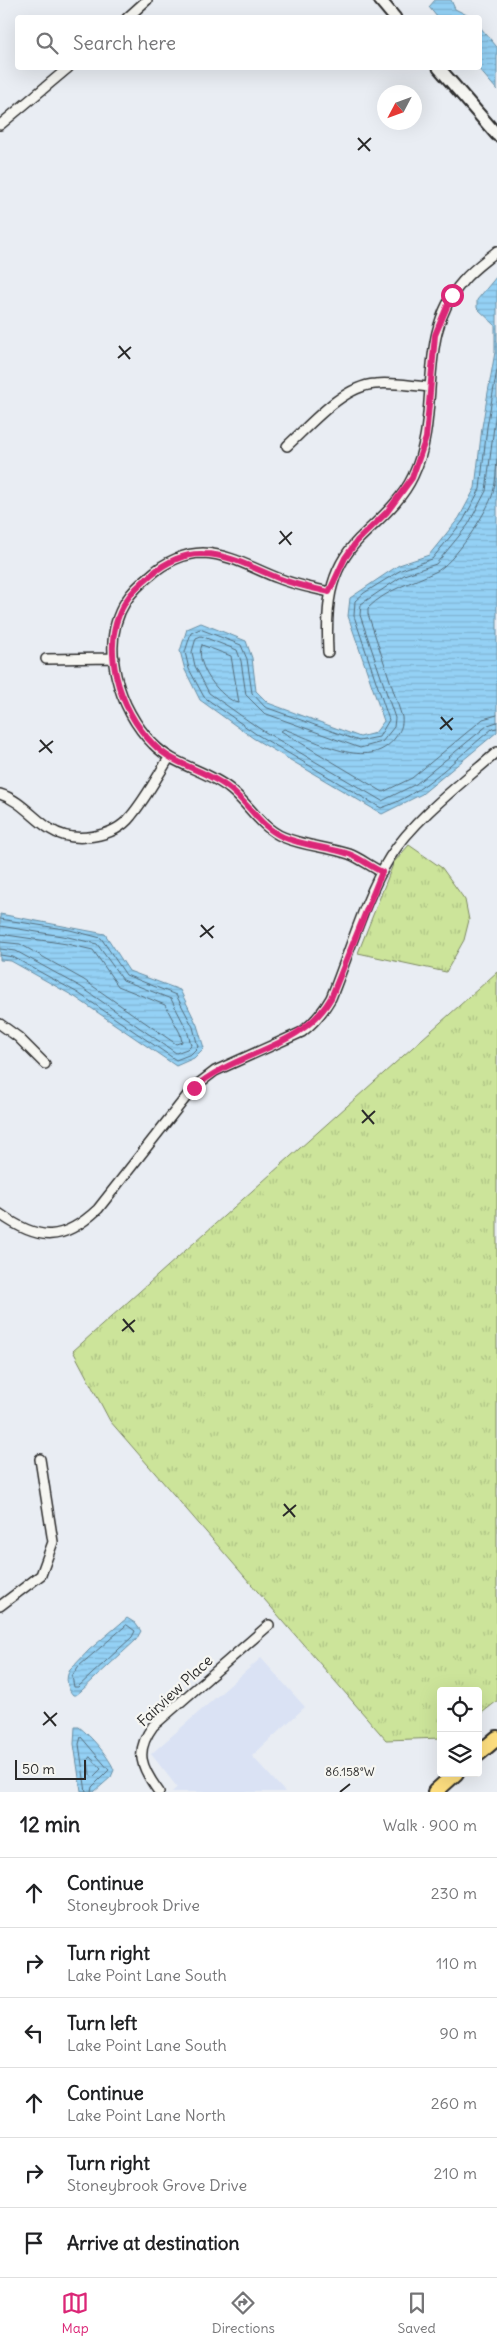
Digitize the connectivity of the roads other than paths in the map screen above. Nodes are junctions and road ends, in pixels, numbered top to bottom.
1 (148, 0) edge
2 (380, 0) edge
3 (130, 15) edge
4 (392, 15) edge
5 (66, 70) edge
6 (441, 70) edge
7 (0, 125) edge
8 (497, 135) edge
9 (497, 251) edge
10 (430, 387) junction
11 (287, 446) dead end
12 (329, 592) junction
13 (328, 652) dead end
14 (114, 658) junction
15 (46, 659) dead end
16 (497, 752) edge
17 (169, 758) junction
18 (0, 794) edge
19 (382, 872) junction
20 (0, 1024) edge
21 (44, 1064) dead end
22 (0, 1214) edge
23 (40, 1458) dead end
24 (0, 1606) edge
25 (269, 1625) dead end
26 (497, 1738) edge
27 (482, 1751) edge
28 (452, 1777) edge
29 (158, 1792) edge
30 (435, 1792) edge

1 - 3 street
2 - 4 main road
5 - 7 street
6 - 8 main road
9 - 10 street
10 - 11 street
10 - 12 street
12 - 13 street
12 - 14 street
14 - 15 street
14 - 17 street
16 - 19 street
17 - 18 street
17 - 19 street
19 - 22 street
20 - 21 street
23 - 24 street
25 - 29 street, Fairview Place
26 - 27 main road
28 - 30 main road

